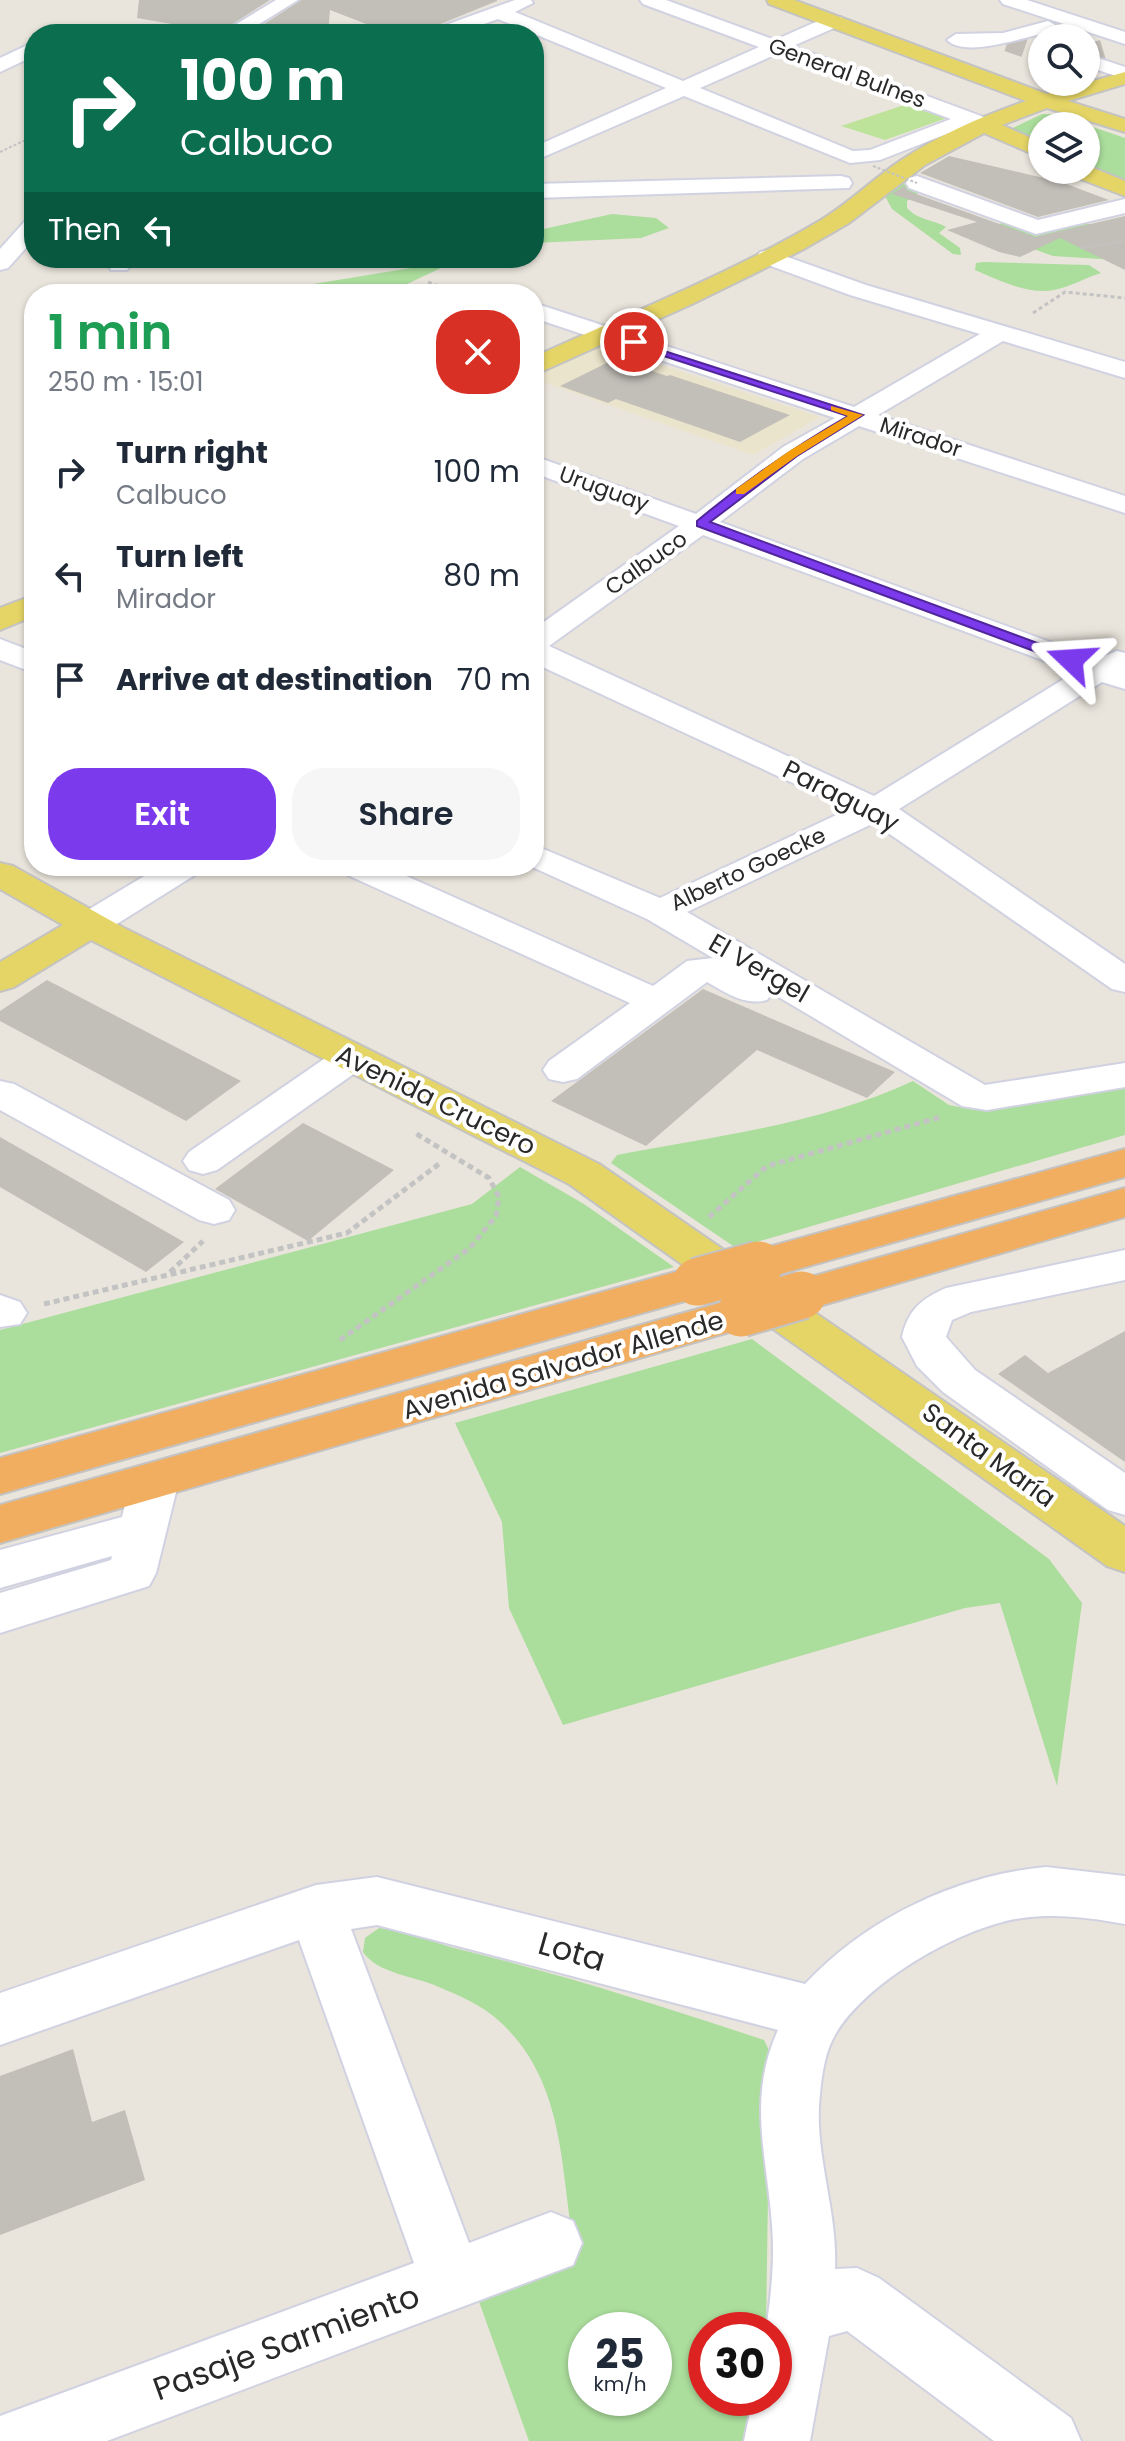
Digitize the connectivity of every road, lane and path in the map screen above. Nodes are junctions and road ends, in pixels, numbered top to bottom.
1 (289, 0) edge
2 (533, 0) edge
3 (649, 0) edge
4 (776, 0) edge
5 (1009, 0) edge
6 (1074, 4) dead end
7 (1043, 11) junction
8 (498, 12) junction
9 (834, 21) junction
10 (247, 24) edge
11 (466, 24) edge
12 (527, 24) edge
13 (1064, 24) edge
14 (544, 31) edge
15 (949, 38) dead end
16 (1028, 40) edge
17 (1021, 44) joint
18 (775, 48) junction
19 (1100, 48) edge
20 (24, 53) edge
21 (2, 65) edge
22 (24, 68) edge
23 (1125, 76) edge
24 (1100, 81) tunnel mouth
25 (682, 89) junction
26 (1100, 92) tunnel mouth
27 (1053, 96) edge
28 (1044, 100) junction
29 (1125, 101) edge
30 (548, 124) dead end
31 (983, 124) junction
32 (1125, 126) edge
33 (577, 136) junction
34 (24, 141) edge
35 (1028, 145) edge
36 (544, 151) edge
37 (0, 152) edge
38 (864, 162) junction
39 (1100, 179) edge
40 (841, 183) dead end
41 (917, 183) joint
42 (1125, 189) edge
43 (544, 191) edge
44 (1125, 206) edge
45 (1084, 217) junction
46 (24, 225) edge
47 (0, 228) edge
48 (1111, 229) dead end
49 (24, 235) edge
50 (768, 257) junction
51 (0, 263) edge
52 (428, 282) dead end
53 (434, 284) edge
54 (1059, 294) dead end
55 (1125, 298) edge
56 (544, 313) edge
57 (1002, 332) junction
58 (606, 333) junction
59 (544, 362) edge
60 (1125, 370) edge
61 (858, 415) junction
62 (544, 468) edge
63 (1125, 505) edge
64 (702, 523) junction
65 (24, 609) edge
66 (0, 620) edge
67 (544, 636) edge
68 (0, 648) edge
69 (544, 656) edge
70 (24, 659) edge
71 (1116, 669) edge
72 (876, 809) junction
73 (544, 859) edge
74 (0, 874) edge
75 (170, 876) edge
76 (377, 876) edge
77 (660, 911) junction
78 (91, 924) junction
79 (0, 979) edge
80 (1125, 981) edge
81 (659, 1002) junction
82 (814, 1024) dead end
83 (351, 1058) junction
84 (563, 1070) dead end
85 (1125, 1075) edge
86 (0, 1093) edge
87 (976, 1097) junction
88 (412, 1131) dead end
89 (203, 1161) dead end
90 (1125, 1163) edge
91 (439, 1164) dead end
92 (214, 1210) joint
93 (1117, 1213) edge
94 (706, 1220) dead end
95 (1125, 1265) edge
96 (166, 1275) junction
97 (3, 1312) edge
98 (332, 1345) dead end
99 (852, 1359) joint
100 (0, 1476) edge
101 (155, 1480) junction
102 (1125, 1497) edge
103 (0, 1524) edge
104 (144, 1529) junction
105 (1125, 1552) edge
106 (0, 1569) edge
107 (0, 1613) edge
108 (1125, 1900) edge
109 (316, 1910) junction
110 (816, 2013) junction
111 (0, 2019) edge
112 (551, 2243) dead end
113 (452, 2280) junction
114 (799, 2320) junction
115 (20, 2441) edge
116 (777, 2441) edge
117 (1048, 2441) edge

1 - 10 street
2 - 8 street
3 - 18 street, General Bulnes
4 - 9 main road
5 - 7 street
6 - 7 street
7 - 13 street
8 - 11 street
8 - 12 street
9 - 18 street
9 - 28 main road
14 - 25 street
15 - 17 main road
16 - 17 street
18 - 25 street
18 - 31 street, General Bulnes
19 - 23 street
20 - 21 street
21 - 22 street
23 - 24 main road
25 - 33 street
25 - 38 street
26 - 29 main road
27 - 28 main road
28 - 31 main road
28 - 32 main road
30 - 33 street
31 - 35 main road, General Bulnes
31 - 38 street
31 - 50 main road
33 - 36 street
34 - 37 path
38 - 41 path, bridge
39 - 42 main road
40 - 43 street
41 - 45 street
44 - 45 street
45 - 48 street
46 - 47 street
49 - 51 street
50 - 57 street
50 - 58 main road
52 - 53 path
54 - 55 path
56 - 58 street, Mirador
57 - 60 street
57 - 61 street, Calbuco
58 - 59 main road
58 - 61 street, Mirador
61 - 63 street, Mirador
61 - 64 street, Calbuco
62 - 64 street, Uruguay
64 - 67 street, Calbuco
64 - 71 street, Uruguay
65 - 66 main road
68 - 70 street
69 - 72 street, Paraguay
71 - 72 street, Alberto Goecke
72 - 77 street, Alberto Goecke
72 - 80 street, Paraguay
73 - 77 street, El Vergel
74 - 78 main road, Avenida Crucero
75 - 78 street
76 - 81 street
77 - 87 street, El Vergel
78 - 79 main road
78 - 83 main road, Avenida Crucero
81 - 82 street
81 - 84 street
83 - 89 street
83 - 99 main road, Avenida Crucero
85 - 87 street
86 - 92 street
87 - 94 path
88 - 98 path
90 - 100 highway, Avenida Salvador Allende, bridge
91 - 96 path
92 - 96 path
93 - 101 highway, Avenida Salvador Allende, bridge
95 - 102 street, Santa María
96 - 97 path
99 - 105 main road, Santa María
101 - 103 highway, Avenida Salvador Allende
101 - 104 street
104 - 106 street
104 - 107 street
108 - 110 street
109 - 110 street, Lota
109 - 111 street, Lota
109 - 113 street
110 - 114 street
112 - 113 street, Pasaje Sarmiento
113 - 115 street, Pasaje Sarmiento
114 - 116 street
114 - 117 street

